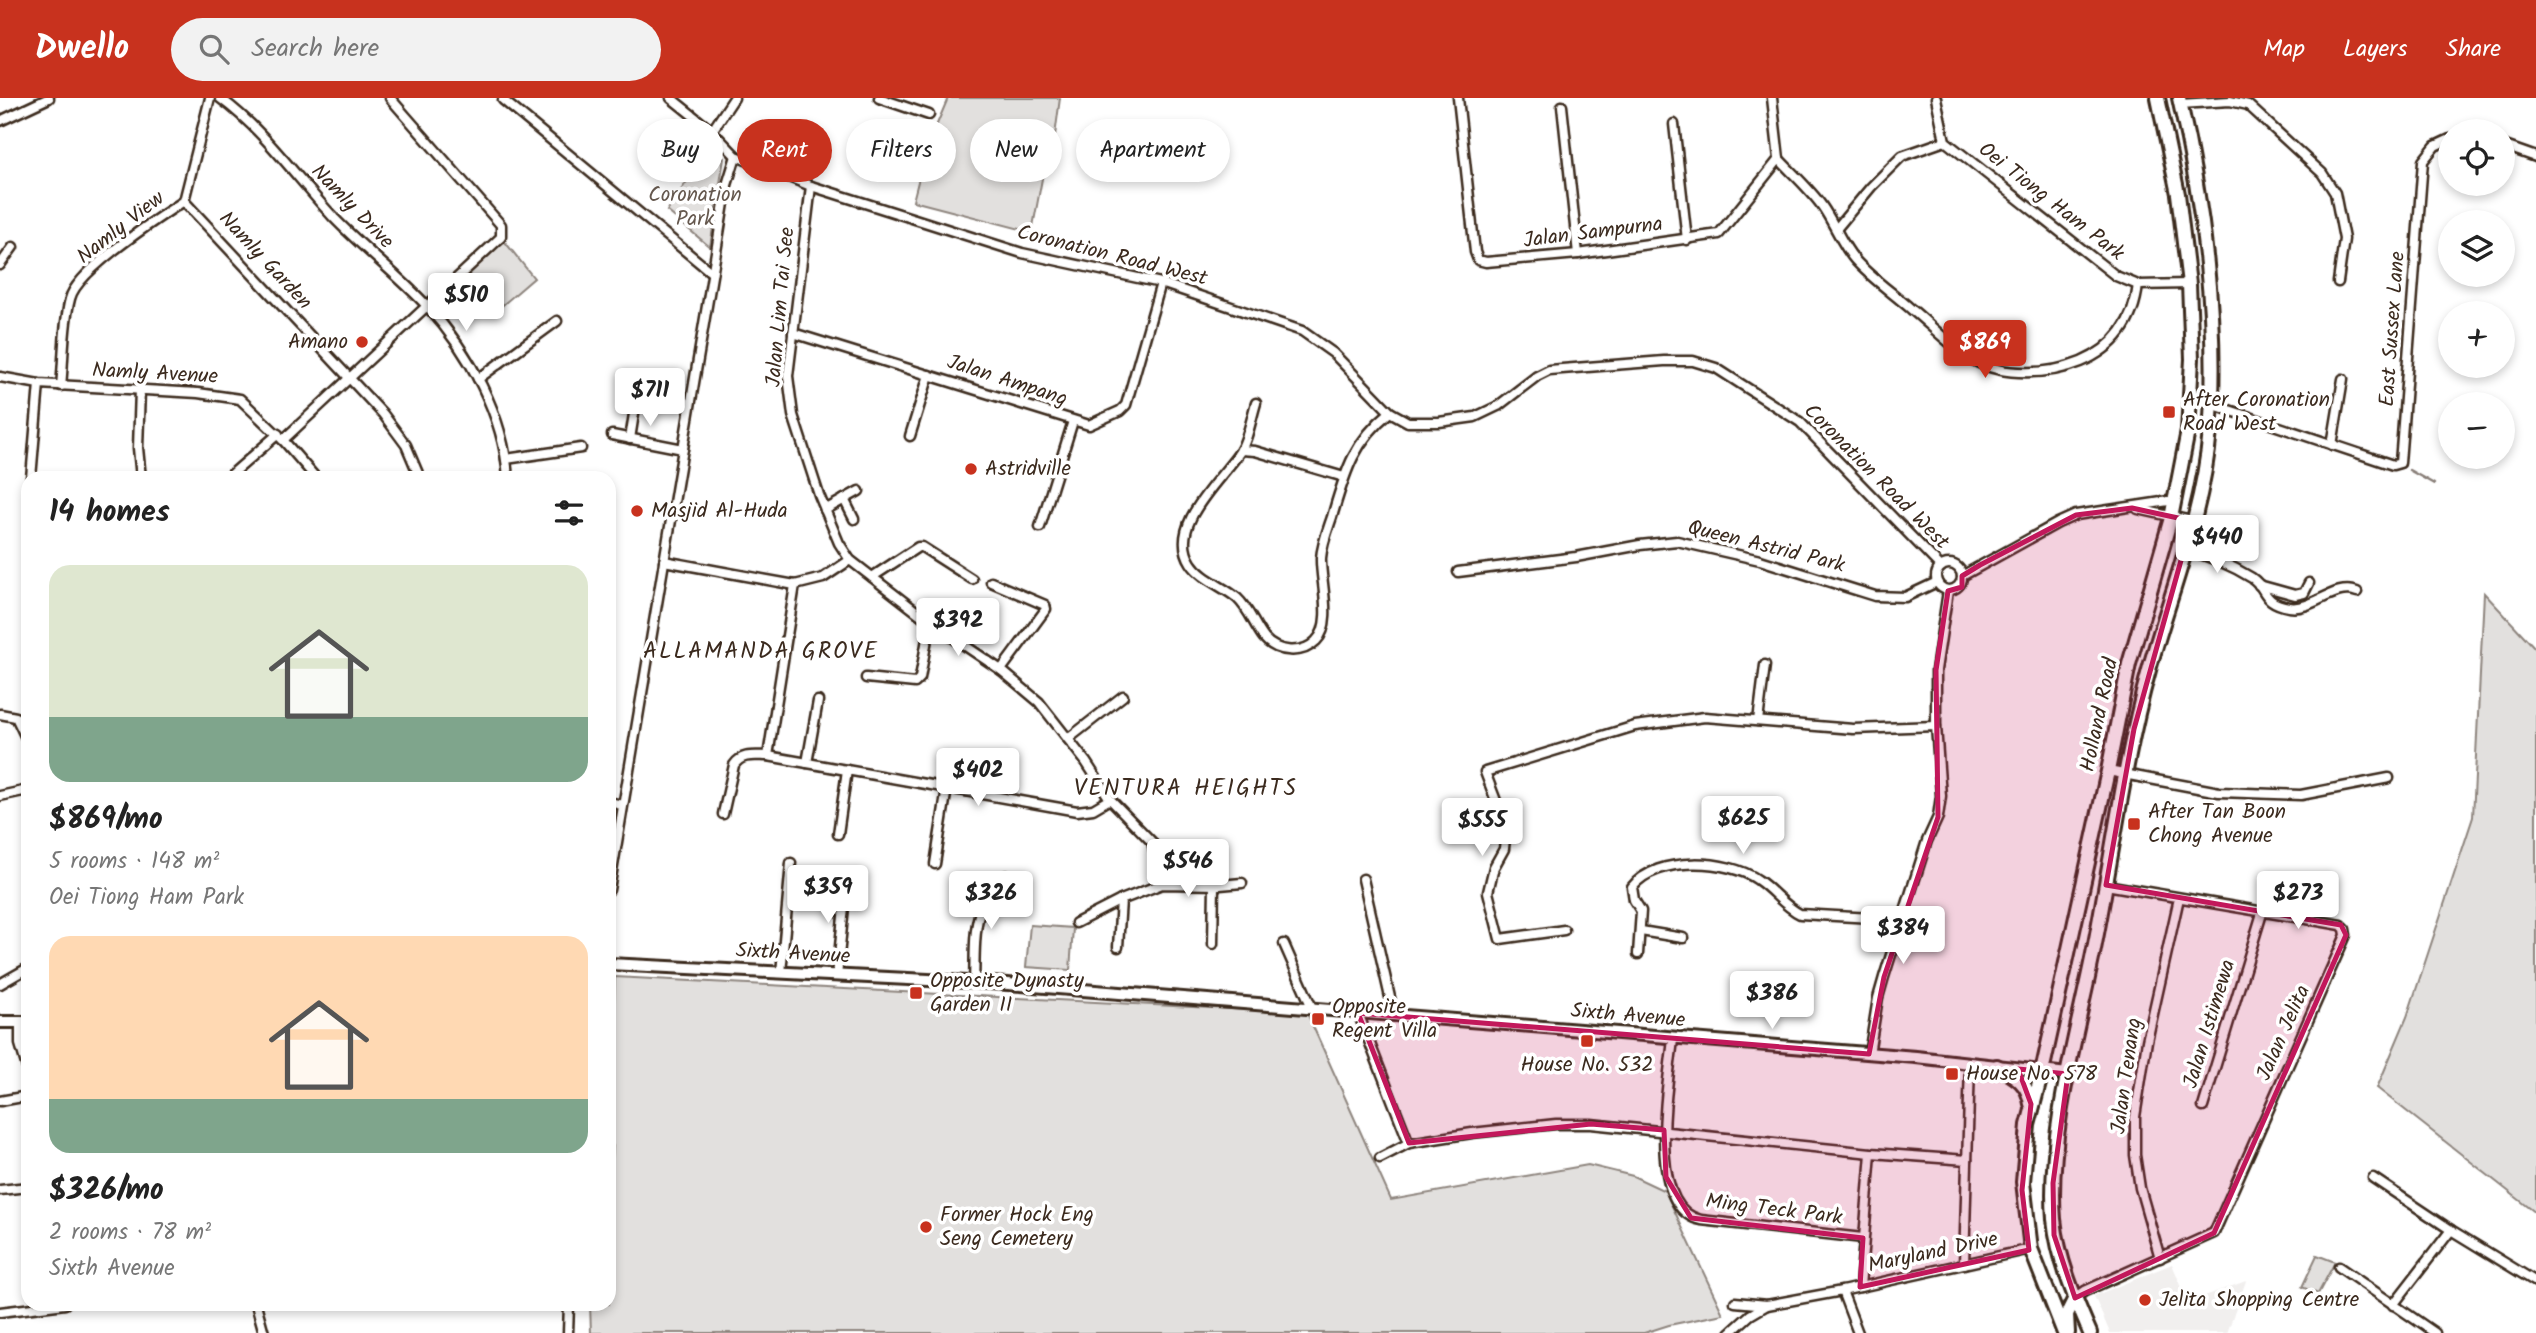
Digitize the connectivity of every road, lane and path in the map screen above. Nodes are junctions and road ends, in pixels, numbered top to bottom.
1 (49, 98) edge
2 (210, 98) edge
3 (220, 98) edge
4 (390, 98) edge
5 (671, 98) edge
6 (734, 98) edge
7 (879, 98) edge
8 (1458, 98) edge
9 (1772, 98) edge
10 (1936, 98) edge
11 (2158, 98) edge
12 (503, 100) dead end
13 (2179, 101) edge
14 (1562, 106) dead end
15 (929, 115) dead end
16 (697, 119) edge
17 (720, 119) edge
18 (0, 121) edge
19 (1674, 124) dead end
20 (1945, 141) junction
21 (723, 142) edge
22 (2438, 145) edge
23 (2515, 150) edge
24 (736, 156) junction
25 (2536, 157) edge
26 (1779, 159) junction
27 (811, 186) junction
28 (184, 201) junction
29 (1837, 229) junction
30 (1686, 240) junction
31 (13, 247) dead end
32 (1578, 254) junction
33 (0, 265) edge
34 (712, 273) junction
35 (2338, 282) dead end
36 (1161, 283) junction
37 (2189, 284) junction
38 (2138, 285) junction
39 (427, 306) junction
40 (557, 321) dead end
41 (793, 333) junction
42 (929, 375) junction
43 (0, 377) edge
44 (350, 379) junction
45 (478, 379) junction
46 (2343, 379) dead end
47 (39, 384) junction
48 (61, 386) junction
49 (140, 389) junction
50 (636, 401) dead end
51 (1256, 403) dead end
52 (2211, 404) junction
53 (1390, 412) junction
54 (1073, 421) junction
55 (612, 435) dead end
56 (910, 436) dead end
57 (280, 437) junction
58 (630, 439) junction
59 (2332, 445) junction
60 (581, 448) dead end
61 (683, 449) junction
62 (1241, 450) junction
63 (506, 459) junction
64 (32, 471) edge
65 (140, 471) edge
66 (236, 471) edge
67 (310, 471) edge
68 (417, 471) edge
69 (507, 471) edge
70 (1344, 478) junction
71 (859, 491) dead end
72 (844, 499) junction
73 (2175, 500) junction
74 (2132, 508) junction
75 (825, 510) junction
76 (2171, 517) junction
77 (854, 519) dead end
78 (2192, 521) junction
79 (1040, 527) dead end
80 (2186, 550) junction
81 (850, 559) junction
82 (664, 561) junction
83 (1941, 567) junction
84 (1458, 572) dead end
85 (1962, 576) junction
86 (872, 577) junction
87 (972, 579) dead end
88 (991, 582) dead end
89 (1937, 582) junction
90 (2309, 583) dead end
91 (795, 584) junction
92 (2259, 585) junction
93 (1948, 591) junction
94 (2357, 592) dead end
95 (930, 622) junction
96 (1765, 666) dead end
97 (1001, 670) junction
98 (866, 678) dead end
99 (1123, 695) dead end
100 (818, 701) dead end
101 (2, 714) edge
102 (1758, 721) junction
103 (1936, 726) junction
104 (21, 727) edge
105 (1068, 739) junction
106 (768, 756) junction
107 (807, 763) junction
108 (847, 770) junction
109 (2108, 771) junction
110 (2124, 773) junction
111 (2389, 778) dead end
112 (947, 788) junction
113 (21, 792) edge
114 (0, 796) edge
115 (1110, 799) junction
116 (616, 804) edge
117 (622, 805) junction
118 (723, 814) dead end
119 (838, 834) dead end
120 (616, 844) edge
121 (791, 863) dead end
122 (935, 864) dead end
123 (1006, 876) dead end
124 (847, 877) dead end
125 (1363, 879) dead end
126 (1242, 883) dead end
127 (1162, 884) junction
128 (1214, 885) junction
129 (2106, 885) junction
130 (2179, 898) junction
131 (1121, 900) junction
132 (2263, 910) junction
133 (1076, 923) dead end
134 (1901, 925) junction
135 (1564, 930) dead end
136 (1641, 931) junction
137 (1683, 938) dead end
138 (1213, 944) dead end
139 (1284, 944) dead end
140 (1118, 947) dead end
141 (1638, 954) dead end
142 (616, 964) edge
143 (21, 972) edge
144 (781, 973) junction
145 (837, 976) junction
146 (974, 982) junction
147 (0, 984) edge
148 (1313, 1010) junction
149 (1359, 1013) junction
150 (1394, 1015) junction
151 (0, 1022) edge
152 (21, 1022) edge
153 (1673, 1039) junction
154 (1869, 1054) junction
155 (1970, 1064) junction
156 (1997, 1066) junction
157 (2042, 1072) junction
158 (2068, 1074) junction
159 (21, 1097) edge
160 (0, 1101) edge
161 (2031, 1104) junction
162 (2203, 1107) dead end
163 (1664, 1130) junction
164 (1409, 1143) junction
165 (1871, 1153) junction
166 (1380, 1158) dead end
167 (1967, 1160) junction
168 (2373, 1178) dead end
169 (21, 1188) edge
170 (0, 1190) edge
171 (2451, 1230) junction
172 (1863, 1238) junction
173 (2031, 1249) junction
174 (2160, 1258) junction
175 (1964, 1264) junction
176 (2339, 1267) dead end
177 (2536, 1282) edge
178 (1860, 1287) junction
179 (1842, 1291) junction
180 (2075, 1298) junction
181 (1735, 1302) dead end
182 (1767, 1305) junction
183 (2393, 1305) junction
184 (21, 1309) edge
185 (258, 1311) edge
186 (569, 1311) edge
187 (0, 1312) edge
188 (264, 1333) edge
189 (568, 1333) edge
190 (1730, 1333) edge
191 (1858, 1333) edge
192 (2066, 1333) edge
193 (2090, 1333) edge
194 (2435, 1333) edge

1 - 18 street
2 - 28 street, Namly View
3 - 39 street, Namly Drive
4 - 39 street
5 - 16 street, Coronation Road West
6 - 17 street
7 - 15 street
8 - 32 street, Jalan Sampurna
9 - 26 street
10 - 20 street
11 - 37 main road, Holland Road
12 - 34 street
13 - 35 street
13 - 52 main road, Holland Road
14 - 32 street
19 - 30 street
20 - 29 street
20 - 38 street, Oei Tiong Ham Park
21 - 24 street, Coronation Road West
22 - 59 street, East Sussex Lane
23 - 25 street
24 - 27 street, Coronation Road West
24 - 34 street
26 - 29 street, Oei Tiong Ham Park
26 - 30 street, Jalan Sampurna
27 - 36 street, Coronation Road West
27 - 41 street, Jalan Lim Tai See
28 - 44 street, Namly Garden
28 - 48 street, Namly View
29 - 38 street, Oei Tiong Ham Park
30 - 32 street, Jalan Sampurna
31 - 33 street
34 - 61 street
36 - 53 street, Coronation Road West
36 - 54 street, Jalan Ampang
37 - 38 street, Oei Tiong Ham Park
37 - 73 main road, Holland Road
39 - 44 street
39 - 45 street, Namly Drive
40 - 45 street
41 - 42 street, Jalan Ampang
41 - 75 street, Jalan Lim Tai See
42 - 54 street, Jalan Ampang
42 - 56 street, Jalan Ampang
43 - 47 street, Namly Avenue
44 - 57 street
44 - 68 street, Namly Garden
45 - 63 street, Namly Drive
46 - 59 street
47 - 48 street, Namly Avenue
47 - 64 street
48 - 49 street, Namly Avenue
49 - 57 street, Namly Avenue
49 - 65 street
50 - 58 street
51 - 62 street
52 - 59 street, East Sussex Lane
52 - 78 main road, Holland Road
53 - 70 street
53 - 83 street, Coronation Road West
54 - 79 street, Jalan Ampang
55 - 58 street
57 - 66 street
57 - 67 street, Namly Avenue
58 - 61 street
60 - 63 street
61 - 82 street
62 - 70 street
62 - 70 street
63 - 69 street, Namly Drive
71 - 72 street
72 - 75 street
72 - 77 street
73 - 74 street
73 - 76 main road, Holland Road
74 - 76 street
74 - 85 street
75 - 81 street, Jalan Lim Tai See
76 - 78 street
76 - 109 main road, Holland Road
78 - 80 main road, Holland Road
80 - 92 street
80 - 110 main road, Holland Road
81 - 86 street, Jalan Lim Tai See
81 - 91 street
82 - 91 street
82 - 117 street
83 - 85 street
83 - 89 street
84 - 89 street, Queen Astrid Park
85 - 93 street
86 - 87 street
86 - 95 street, Jalan Lim Tai See
88 - 97 street
89 - 93 street
90 - 92 street
91 - 106 street
92 - 94 street
93 - 103 street
95 - 97 street, Jalan Lim Tai See
95 - 98 street
96 - 102 street
97 - 105 street, Jalan Lim Tai See
99 - 105 street
100 - 107 street
101 - 104 street
102 - 103 street
102 - 135 street
103 - 134 street
105 - 115 street, Jalan Lim Tai See
106 - 107 street
106 - 118 street
107 - 108 street
108 - 112 street
108 - 119 street
109 - 110 street
109 - 157 main road, Holland Road
110 - 111 street
110 - 129 main road, Holland Road
112 - 115 street
112 - 122 street
113 - 114 street
115 - 127 street, Jalan Lim Tai See
116 - 117 street
117 - 120 street
121 - 144 street
123 - 146 street
124 - 145 street
125 - 150 street
126 - 128 street
127 - 128 street
127 - 131 street
128 - 138 street
129 - 130 street, Jalan Jelita
129 - 158 main road, Holland Road
130 - 132 street, Jalan Jelita
130 - 174 street, Jalan Tenang
131 - 133 street
131 - 140 street
132 - 162 street, Jalan Istimewa
132 - 174 street, Jalan Jelita
134 - 136 street
134 - 154 street
136 - 137 street
136 - 141 street
139 - 148 street
142 - 144 main road, Sixth Avenue
143 - 147 street
144 - 145 main road, Sixth Avenue
145 - 146 main road, Sixth Avenue
146 - 148 main road, Sixth Avenue
148 - 149 main road, Sixth Avenue
149 - 150 main road, Sixth Avenue
149 - 164 street
150 - 153 main road, Sixth Avenue
151 - 152 main road
153 - 154 main road, Sixth Avenue
153 - 163 street, Ming Teck Park
154 - 155 main road, Sixth Avenue
155 - 156 main road, Sixth Avenue
155 - 167 street
156 - 157 main road, Sixth Avenue
156 - 161 main road
157 - 158 main road, Sixth Avenue
157 - 161 main road, Holland Road
158 - 180 main road, Holland Road
159 - 160 street
161 - 173 main road, Holland Road
163 - 164 street
163 - 165 street
163 - 172 street, Ming Teck Park
164 - 166 street
165 - 167 street
165 - 172 street, Ming Teck Park
167 - 175 street
168 - 171 street
169 - 170 street
171 - 177 street
171 - 183 street
172 - 178 street, Ming Teck Park
173 - 175 street, Maryland Drive
173 - 192 main road, Holland Road
174 - 180 street, Jalan Jelita
175 - 178 street, Maryland Drive
176 - 183 street
178 - 179 street, Maryland Drive
179 - 182 street, Maryland Drive
179 - 191 street
180 - 192 main road
180 - 193 main road, Holland Road
181 - 182 street, Maryland Drive
182 - 190 street
183 - 194 street
184 - 187 street
185 - 188 street
186 - 189 street

